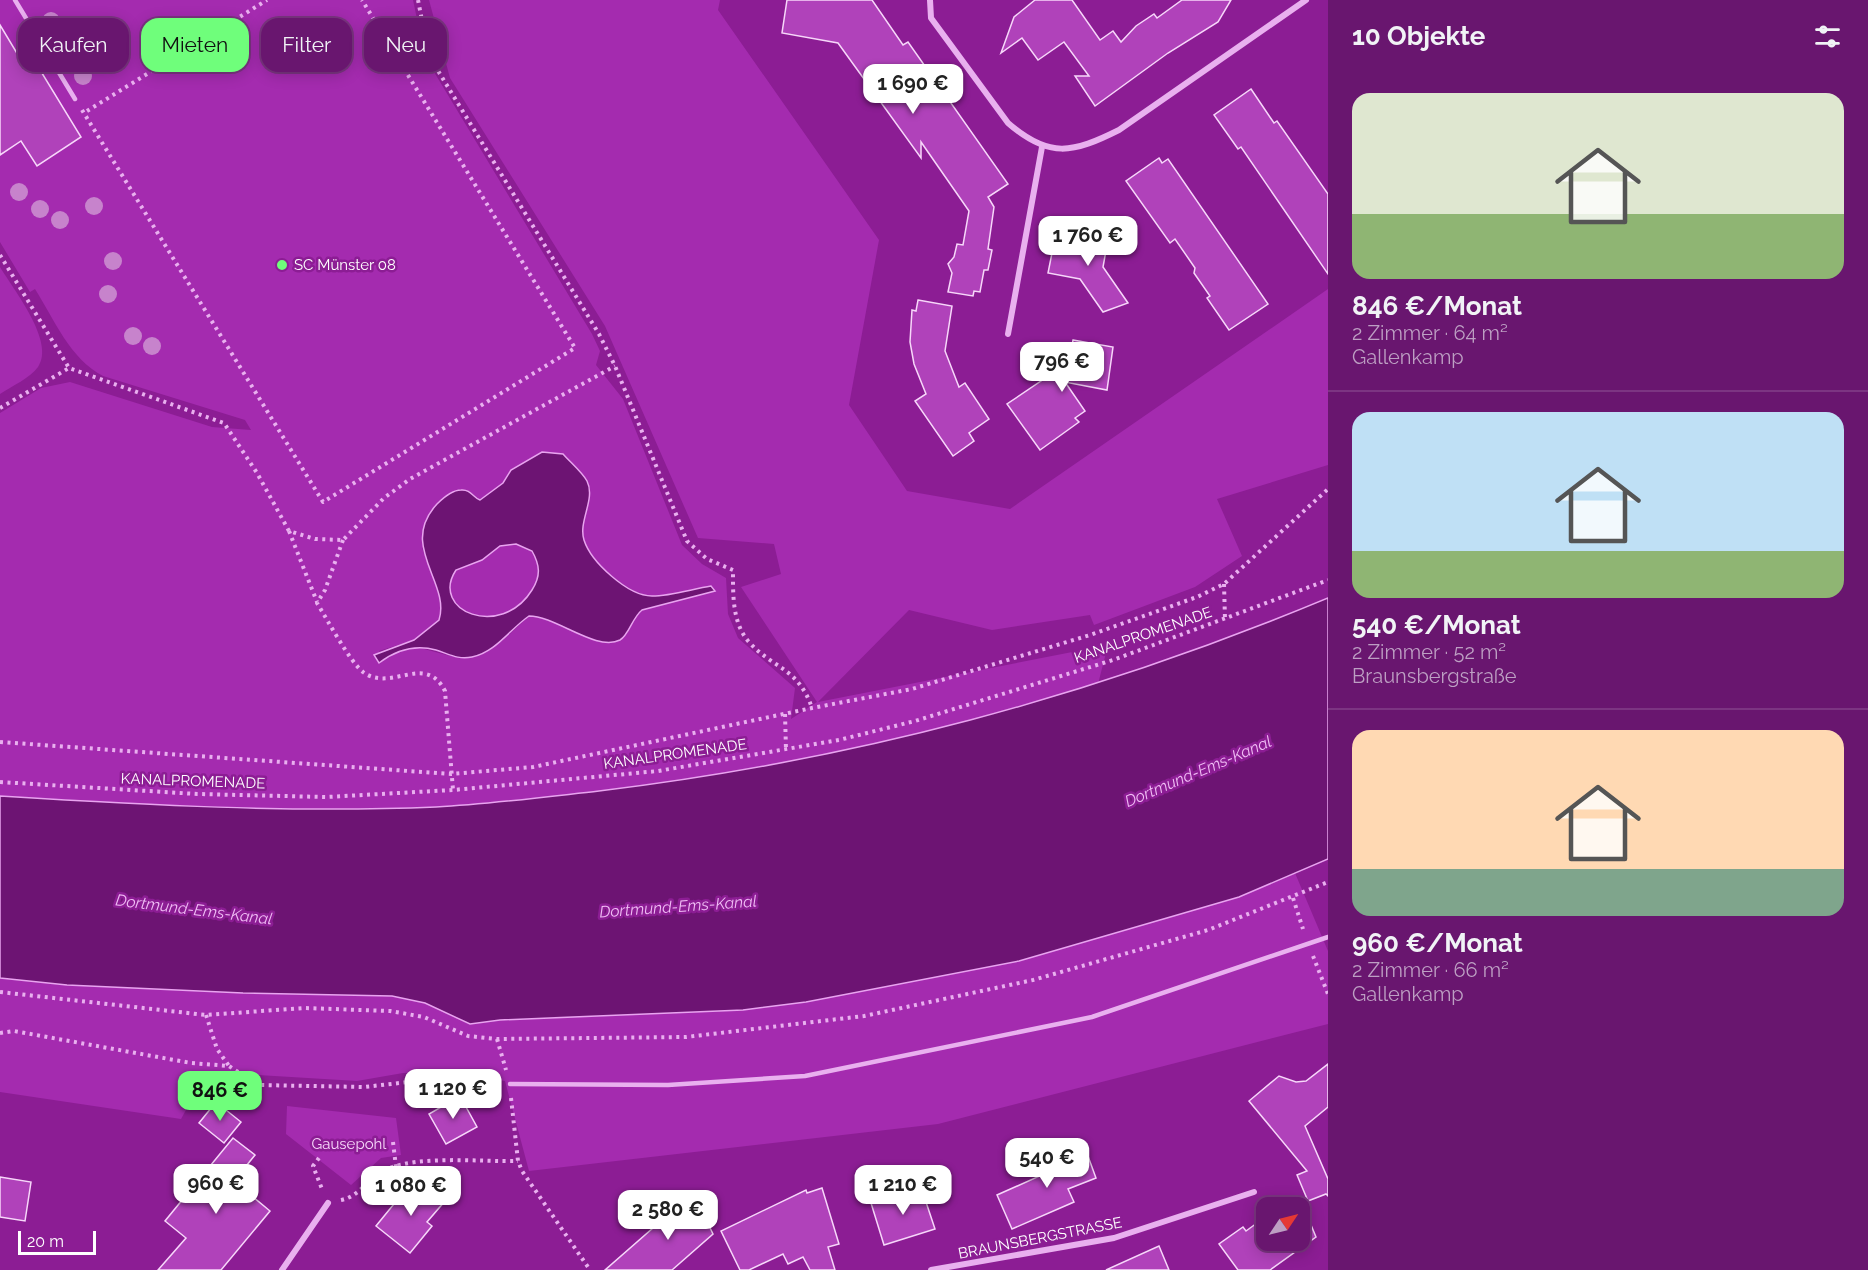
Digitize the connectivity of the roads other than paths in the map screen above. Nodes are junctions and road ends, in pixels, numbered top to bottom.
1 (15, 0) edge
2 (930, 0) edge
3 (1306, 0) edge
4 (75, 99) dead end
5 (1042, 147) junction
6 (1008, 334) dead end
7 (1328, 937) edge
8 (510, 1084) road end
9 (1254, 1191) dead end
10 (328, 1203) road end
11 (282, 1270) edge
12 (931, 1270) edge

1 - 4 lane
2 - 5 street
3 - 5 street
5 - 6 street
7 - 8 lane
9 - 12 street, BRAUNSBERGSTRASSE
10 - 11 street

